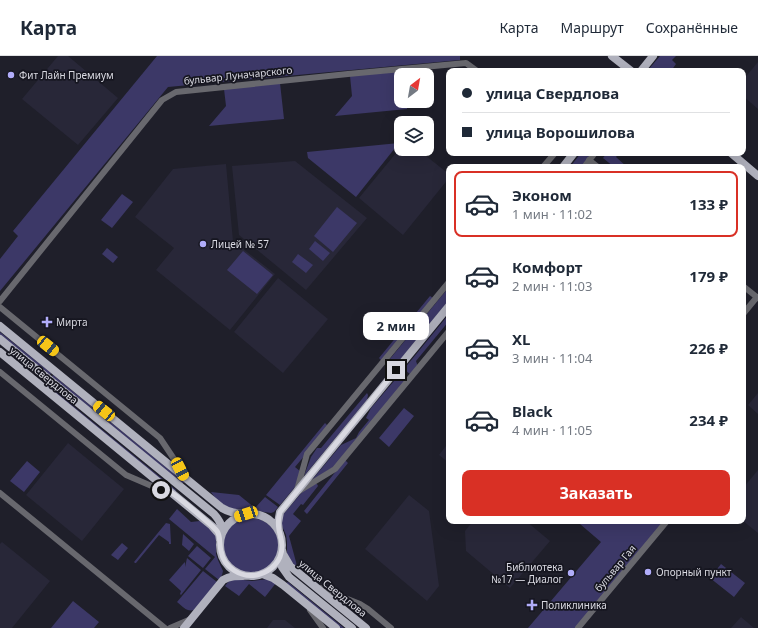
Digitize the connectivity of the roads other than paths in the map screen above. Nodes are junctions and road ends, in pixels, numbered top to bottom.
1 (612, 56) edge
2 (653, 56) edge
3 (473, 68) edge
4 (627, 68) edge
5 (643, 68) edge
6 (552, 156) edge
7 (572, 156) edge
8 (592, 156) edge
9 (735, 156) edge
10 (589, 160) junction
11 (546, 164) edge
12 (565, 164) edge
13 (586, 164) edge
14 (594, 164) edge
15 (744, 164) edge
16 (746, 166) edge
17 (758, 176) edge
18 (446, 286) edge
19 (746, 289) edge
20 (757, 298) edge
21 (0, 301) edge
22 (0, 307) edge
23 (446, 310) edge
24 (746, 311) edge
25 (0, 326) edge
26 (446, 335) edge
27 (0, 339) edge
28 (0, 352) edge
29 (0, 372) edge
30 (184, 477) junction
31 (0, 492) edge
32 (170, 492) junction
33 (296, 492) junction
34 (280, 512) junction
35 (214, 514) junction
36 (242, 515) junction
37 (258, 515) junction
38 (665, 524) edge
39 (279, 531) junction
40 (221, 537) junction
41 (282, 541) junction
42 (222, 557) junction
43 (280, 557) junction
44 (265, 572) junction
45 (245, 576) junction
46 (289, 577) junction
47 (223, 580) junction
48 (313, 585) junction
49 (306, 603) junction
50 (192, 618) junction
51 (165, 628) edge
52 (170, 628) edge
53 (184, 628) edge
54 (189, 628) edge
55 (323, 628) edge
56 (336, 628) edge
57 (352, 628) edge
58 (366, 628) edge
59 (391, 628) edge
60 (578, 628) edge

1 - 4 main road
2 - 5 main road
3 - 21 street, бульвар Луначарского
6 - 11 street
7 - 12 main road
8 - 10 street
9 - 15 main road
10 - 13 street
10 - 14 street
16 - 17 main road
18 - 33 street
19 - 20 street
20 - 24 street
22 - 30 street
23 - 33 main road
25 - 30 main road, улица Свердлова
26 - 33 street
27 - 35 main road, улица Свердлова
28 - 32 main road, улица Свердлова
29 - 32 street
30 - 36 main road, улица Свердлова
31 - 51 street
32 - 40 main road, улица Свердлова
33 - 34 main road
34 - 37 main road
34 - 39 main road
35 - 36 main road, улица Свердлова
35 - 40 main road, улица Свердлова
36 - 37 main road
36 - 40 main road
37 - 39 main road
38 - 60 street, бульвар Гая
39 - 41 main road
40 - 42 main road
41 - 43 main road
41 - 48 main road, улица Свердлова
42 - 45 main road
42 - 47 main road
43 - 44 main road
43 - 46 main road, улица Свердлова
44 - 45 main road
44 - 46 main road, улица Свердлова
44 - 49 main road
45 - 47 main road
46 - 57 main road, улица Свердлова
47 - 50 main road
48 - 58 main road, улица Свердлова
48 - 59 street
49 - 55 street
49 - 56 main road
50 - 52 street
50 - 53 main road
50 - 54 street

